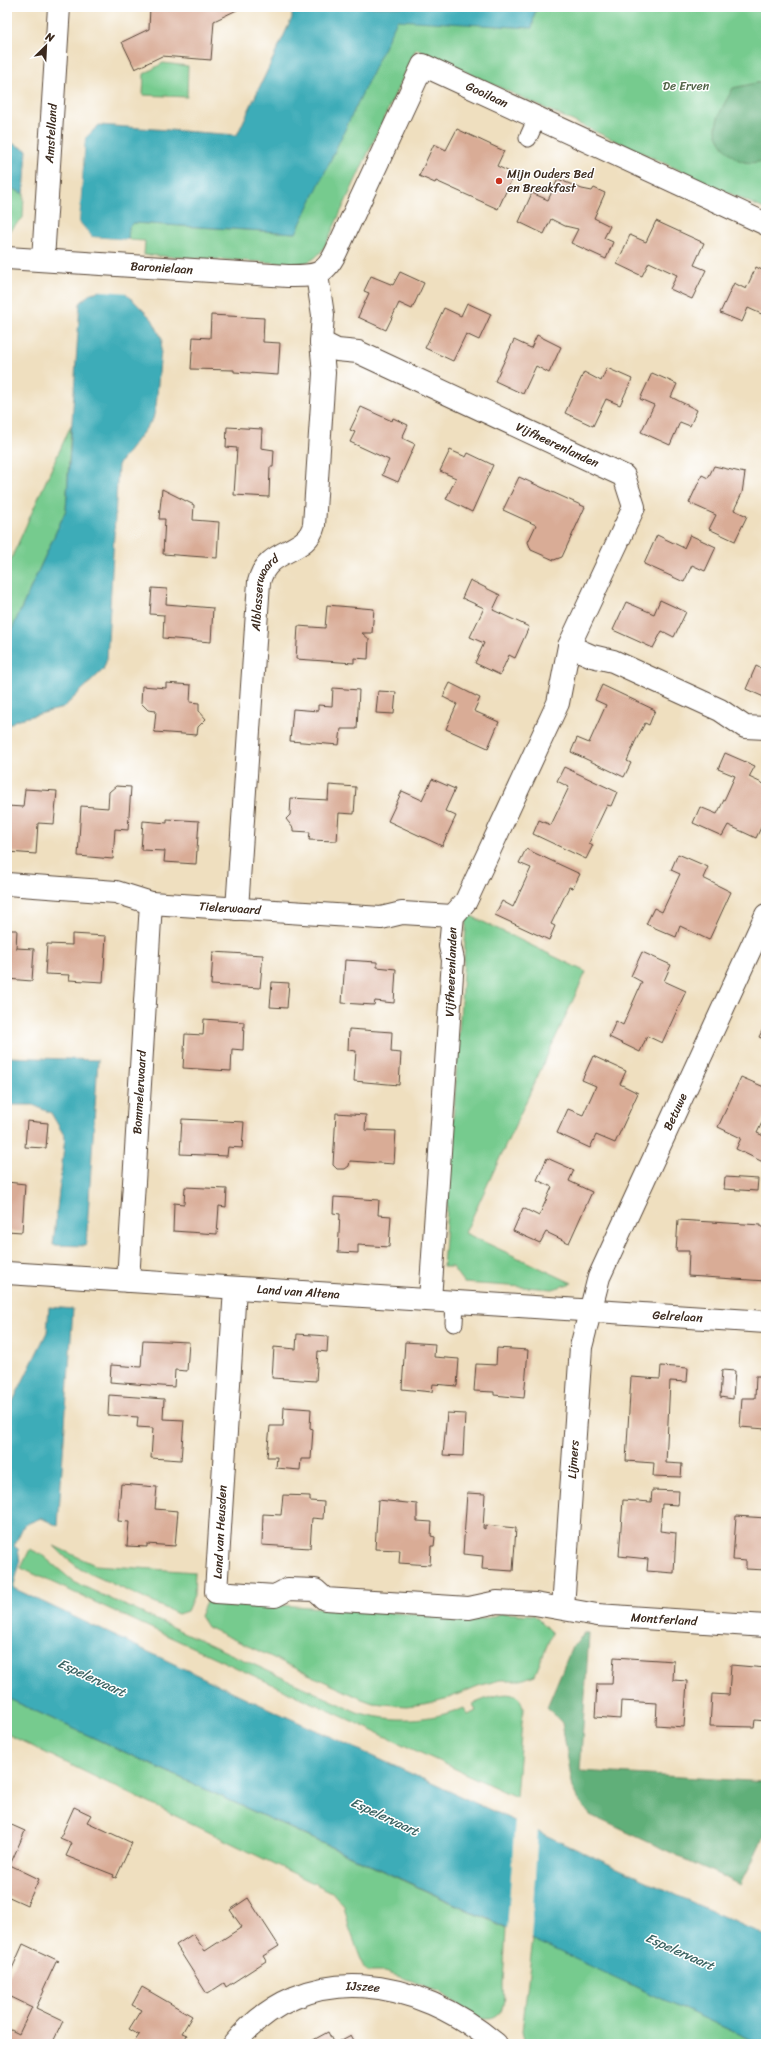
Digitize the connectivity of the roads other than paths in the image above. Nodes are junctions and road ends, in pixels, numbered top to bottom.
1 (59, 7) edge
2 (537, 118) junction
3 (528, 138) dead end
4 (766, 224) edge
5 (7, 258) edge
6 (43, 260) junction
7 (317, 275) junction
8 (321, 342) junction
9 (570, 646) junction
10 (766, 728) edge
11 (7, 884) edge
12 (151, 903) junction
13 (237, 909) junction
14 (766, 915) edge
15 (453, 916) junction
16 (7, 1273) edge
17 (128, 1281) junction
18 (235, 1288) junction
19 (430, 1300) junction
20 (455, 1302) junction
21 (590, 1311) junction
22 (766, 1322) edge
23 (454, 1323) dead end
24 (562, 1608) junction
25 (766, 1626) edge
26 (234, 2044) edge
27 (496, 2044) edge

1 - 6 street, Amstelland
2 - 3 lane
2 - 4 street, Gooilaan
2 - 7 street, Gooilaan
5 - 6 street, Baronielaan
6 - 7 street, Baronielaan
7 - 8 street, Alblasserwaard
8 - 9 street, Vijfheerenlanden
8 - 13 street, Alblasserwaard
9 - 10 street
9 - 15 street, Vijfheerenlanden
11 - 12 street, Tielerwaard
12 - 13 street, Tielerwaard
12 - 17 street, Bommelerwaard
13 - 15 street, Tielerwaard
14 - 21 street, Betuwe
15 - 19 street, Vijfheerenlanden
16 - 17 street, Land van Altena
17 - 18 street, Land van Altena
18 - 19 street, Land van Altena
18 - 24 street, Land van Heusden
19 - 20 street, Land van Altena
20 - 21 street, Land van Altena
20 - 23 lane
21 - 22 street, Gelrelaan
21 - 24 street, Lijmers
24 - 25 street, Montferland
26 - 27 street, IJszee

